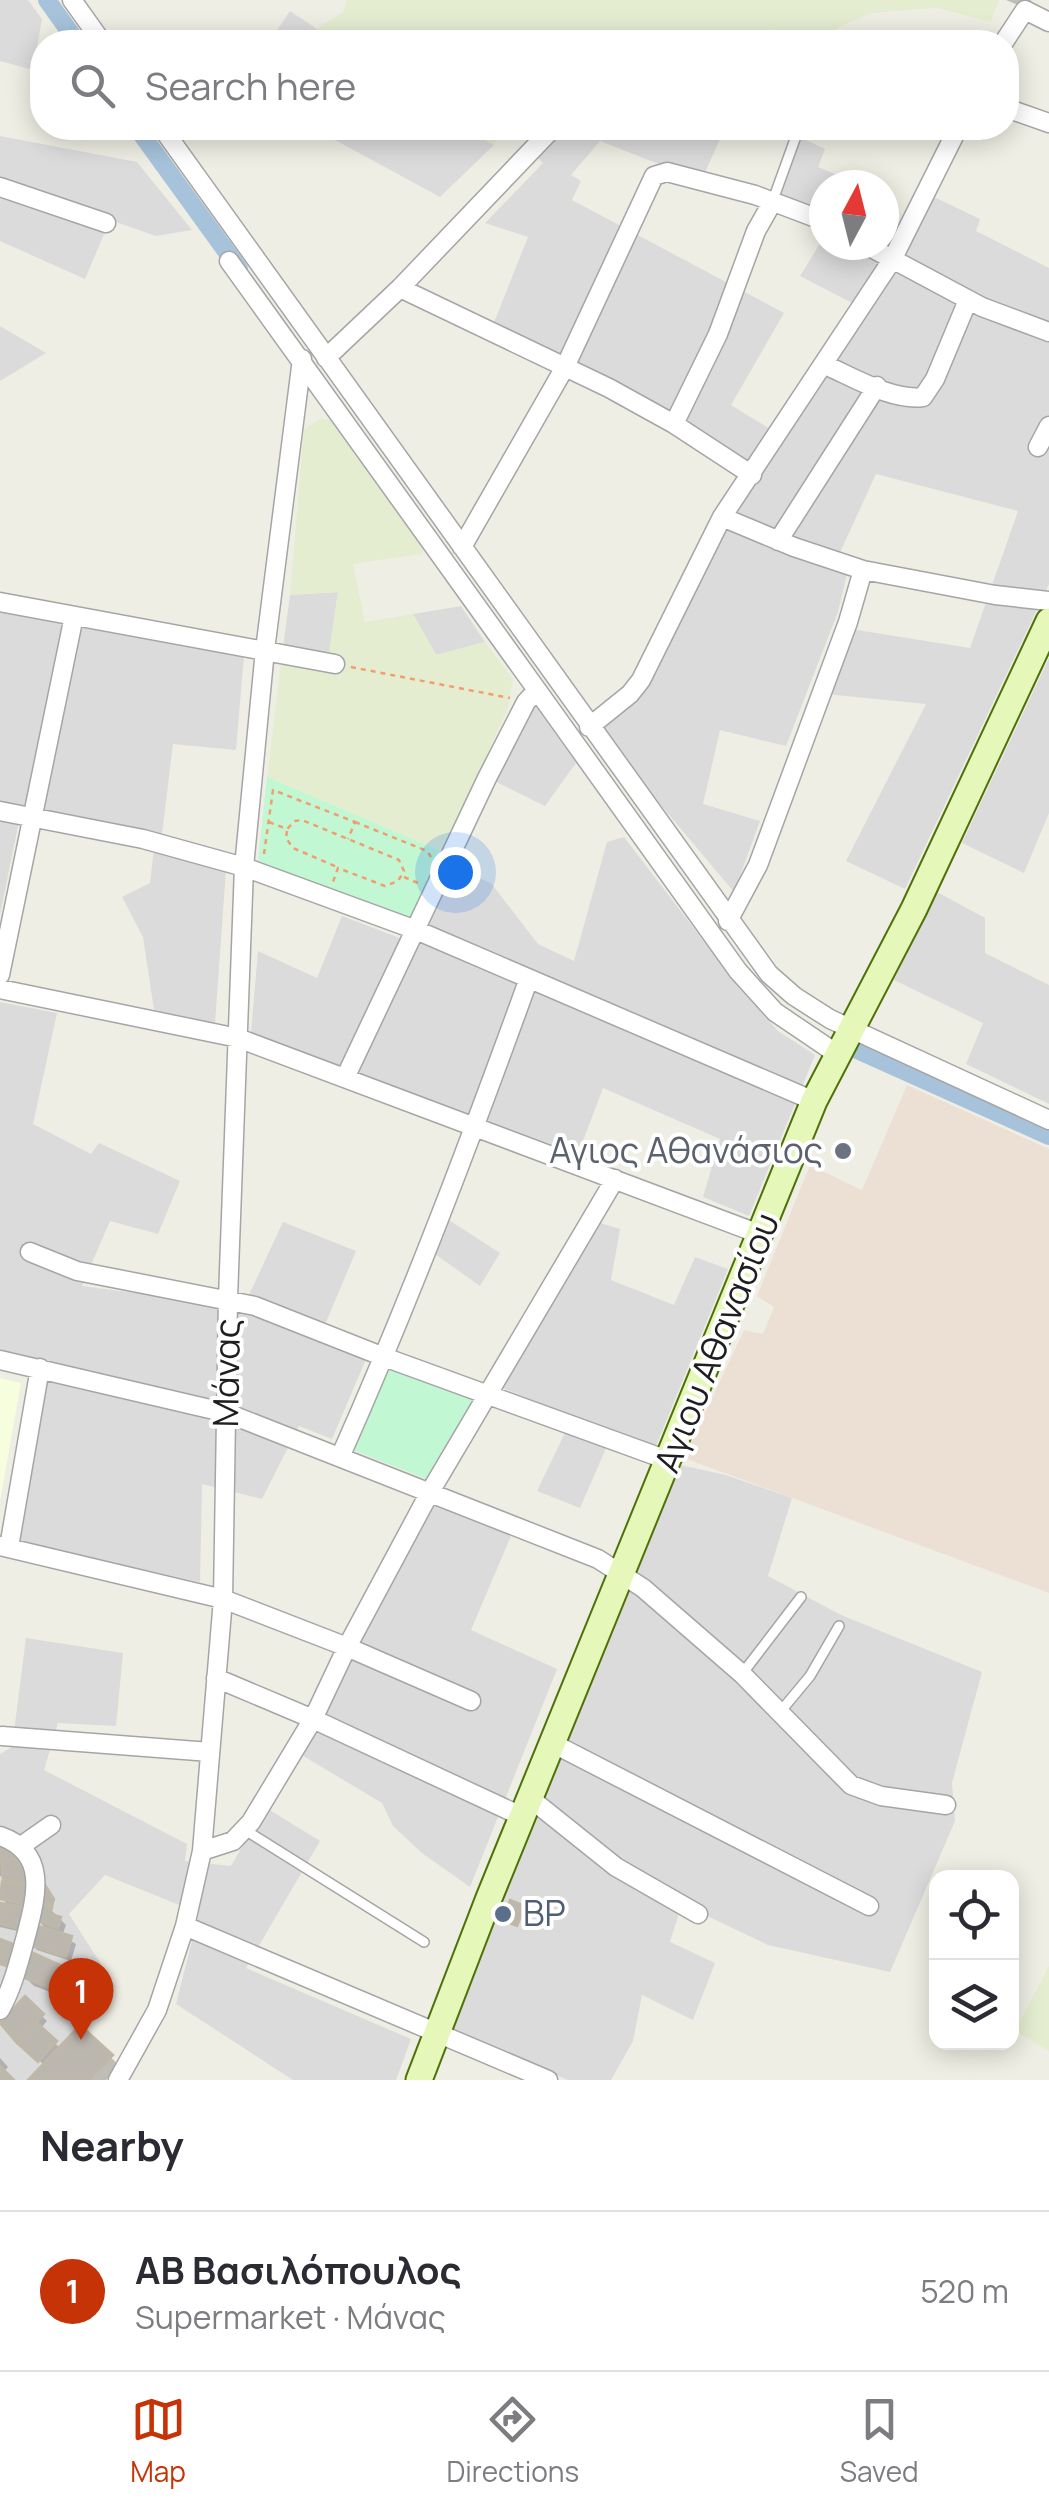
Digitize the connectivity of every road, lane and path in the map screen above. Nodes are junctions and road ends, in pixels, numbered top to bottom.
1 (74, 1) edge
2 (1028, 5) edge
3 (1049, 22) edge
4 (94, 30) edge
5 (1012, 30) edge
6 (1019, 113) edge
7 (1049, 124) edge
8 (171, 140) edge
9 (542, 140) edge
10 (796, 140) edge
11 (952, 140) edge
12 (0, 187) edge
13 (773, 201) junction
14 (809, 215) edge
15 (106, 223) dead end
16 (899, 246) edge
17 (892, 260) joint
18 (229, 261) dead end
19 (400, 288) junction
20 (968, 300) junction
21 (1049, 332) edge
22 (326, 358) junction
23 (302, 360) junction
24 (825, 366) junction
25 (565, 367) junction
26 (877, 386) junction
27 (674, 424) junction
28 (1049, 426) edge
29 (1038, 447) dead end
30 (752, 475) junction
31 (722, 517) junction
32 (778, 541) junction
33 (462, 548) junction
34 (863, 570) junction
35 (1049, 601) edge
36 (0, 602) edge
37 (74, 616) junction
38 (1049, 621) edge
39 (265, 650) junction
40 (335, 664) joint
41 (531, 696) junction
42 (590, 726) junction
43 (0, 810) edge
44 (30, 817) junction
45 (267, 822) junction
46 (355, 822) junction
47 (288, 829) junction
48 (348, 840) junction
49 (432, 859) dead end
50 (267, 860) dead end
51 (244, 867) junction
52 (338, 868) junction
53 (426, 872) dead end
54 (416, 896) dead end
55 (327, 898) junction
56 (728, 921) junction
57 (416, 930) junction
58 (0, 975) edge
59 (528, 981) junction
60 (0, 989) edge
61 (852, 1030) junction
62 (238, 1038) junction
63 (837, 1054) junction
64 (345, 1078) junction
65 (814, 1101) junction
66 (1049, 1120) edge
67 (474, 1127) junction
68 (615, 1179) junction
69 (762, 1235) junction
70 (30, 1252) dead end
71 (228, 1298) junction
72 (384, 1357) junction
73 (0, 1360) edge
74 (40, 1368) junction
75 (486, 1393) junction
76 (227, 1412) junction
77 (340, 1455) junction
78 (670, 1461) junction
79 (430, 1492) junction
80 (4, 1547) edge
81 (622, 1573) junction
82 (801, 1597) dead end
83 (223, 1599) junction
84 (839, 1626) dead end
85 (347, 1648) junction
86 (742, 1674) junction
87 (216, 1678) junction
88 (471, 1702) dead end
89 (780, 1712) junction
90 (314, 1718) junction
91 (2, 1736) edge
92 (554, 1744) junction
93 (210, 1752) junction
94 (946, 1804) dead end
95 (527, 1808) junction
96 (50, 1825) dead end
97 (245, 1830) junction
98 (0, 1836) edge
99 (20, 1846) junction
100 (202, 1852) junction
101 (869, 1906) dead end
102 (698, 1914) dead end
103 (185, 1926) junction
104 (424, 1942) dead end
105 (0, 2010) edge
106 (437, 2032) junction
107 (118, 2080) edge
108 (419, 2080) edge
109 (548, 2080) edge

1 - 4 street
2 - 3 street
2 - 5 street
6 - 7 street
8 - 22 street
9 - 19 street
10 - 13 lane
11 - 16 street
12 - 15 street
13 - 14 street
13 - 25 street
13 - 27 street
17 - 20 street
17 - 24 street
18 - 23 street
19 - 22 street
19 - 25 street
20 - 21 street
20 - 26 street
22 - 33 street
23 - 39 street, Μάνας
23 - 41 street
24 - 26 street
24 - 30 street
25 - 27 street
25 - 33 street
26 - 32 street
27 - 30 street
28 - 29 street
30 - 31 street
31 - 32 street
31 - 42 street
32 - 34 street
33 - 42 street
34 - 35 street
34 - 56 street
36 - 37 street
37 - 39 street
37 - 44 street
38 - 61 main road, Αγιου Αθανασίου
39 - 40 street
39 - 51 street, Μάνας
40 - 41 path
41 - 57 street
41 - 63 street
42 - 56 street
43 - 44 street
44 - 51 street
44 - 58 street
45 - 46 path
45 - 47 path
45 - 50 path
46 - 48 path
46 - 49 path
47 - 48 path
47 - 52 path
48 - 52 path
51 - 55 street
51 - 62 street, Μάνας
52 - 55 path
53 - 54 path
55 - 57 street
56 - 61 street
57 - 59 street
57 - 64 street
59 - 65 street
59 - 67 street
60 - 62 street
61 - 63 main road, Αγιου Αθανασίου
61 - 66 street
62 - 64 street
62 - 71 street, Μάνας
63 - 65 main road, Αγιου Αθανασίου
64 - 67 street
65 - 69 main road, Αγιου Αθανασίου
67 - 68 street
67 - 72 street
68 - 69 street
68 - 75 street
69 - 78 main road, Αγιου Αθανασίου
70 - 71 street
71 - 72 street
71 - 76 street, Μάνας
72 - 75 street
72 - 77 street
73 - 74 street
74 - 76 street
74 - 80 street
75 - 78 street
75 - 79 street
76 - 77 street
76 - 83 street, Μάνας
77 - 79 street
78 - 81 main road, Αγιου Αθανασίου
79 - 81 street
79 - 85 street
80 - 83 street
81 - 86 street
81 - 92 main road, Αγιου Αθανασίου
82 - 86 lane
83 - 85 street
83 - 87 street, Μάνας
84 - 89 lane
85 - 88 street
85 - 90 street
86 - 89 street
87 - 90 street
87 - 93 street, Μάνας
89 - 94 street
90 - 95 street
90 - 97 street
91 - 93 street
92 - 95 main road, Αγιου Αθανασίου
92 - 101 street
93 - 100 street, Μάνας
95 - 102 street
95 - 106 main road, Αγιου Αθανασίου
96 - 99 street
97 - 100 street
97 - 104 lane
98 - 99 street
99 - 105 street
100 - 103 street, Μάνας
103 - 106 street
103 - 107 street, Μάνας
106 - 108 main road, Αγιου Αθανασίου
106 - 109 street

